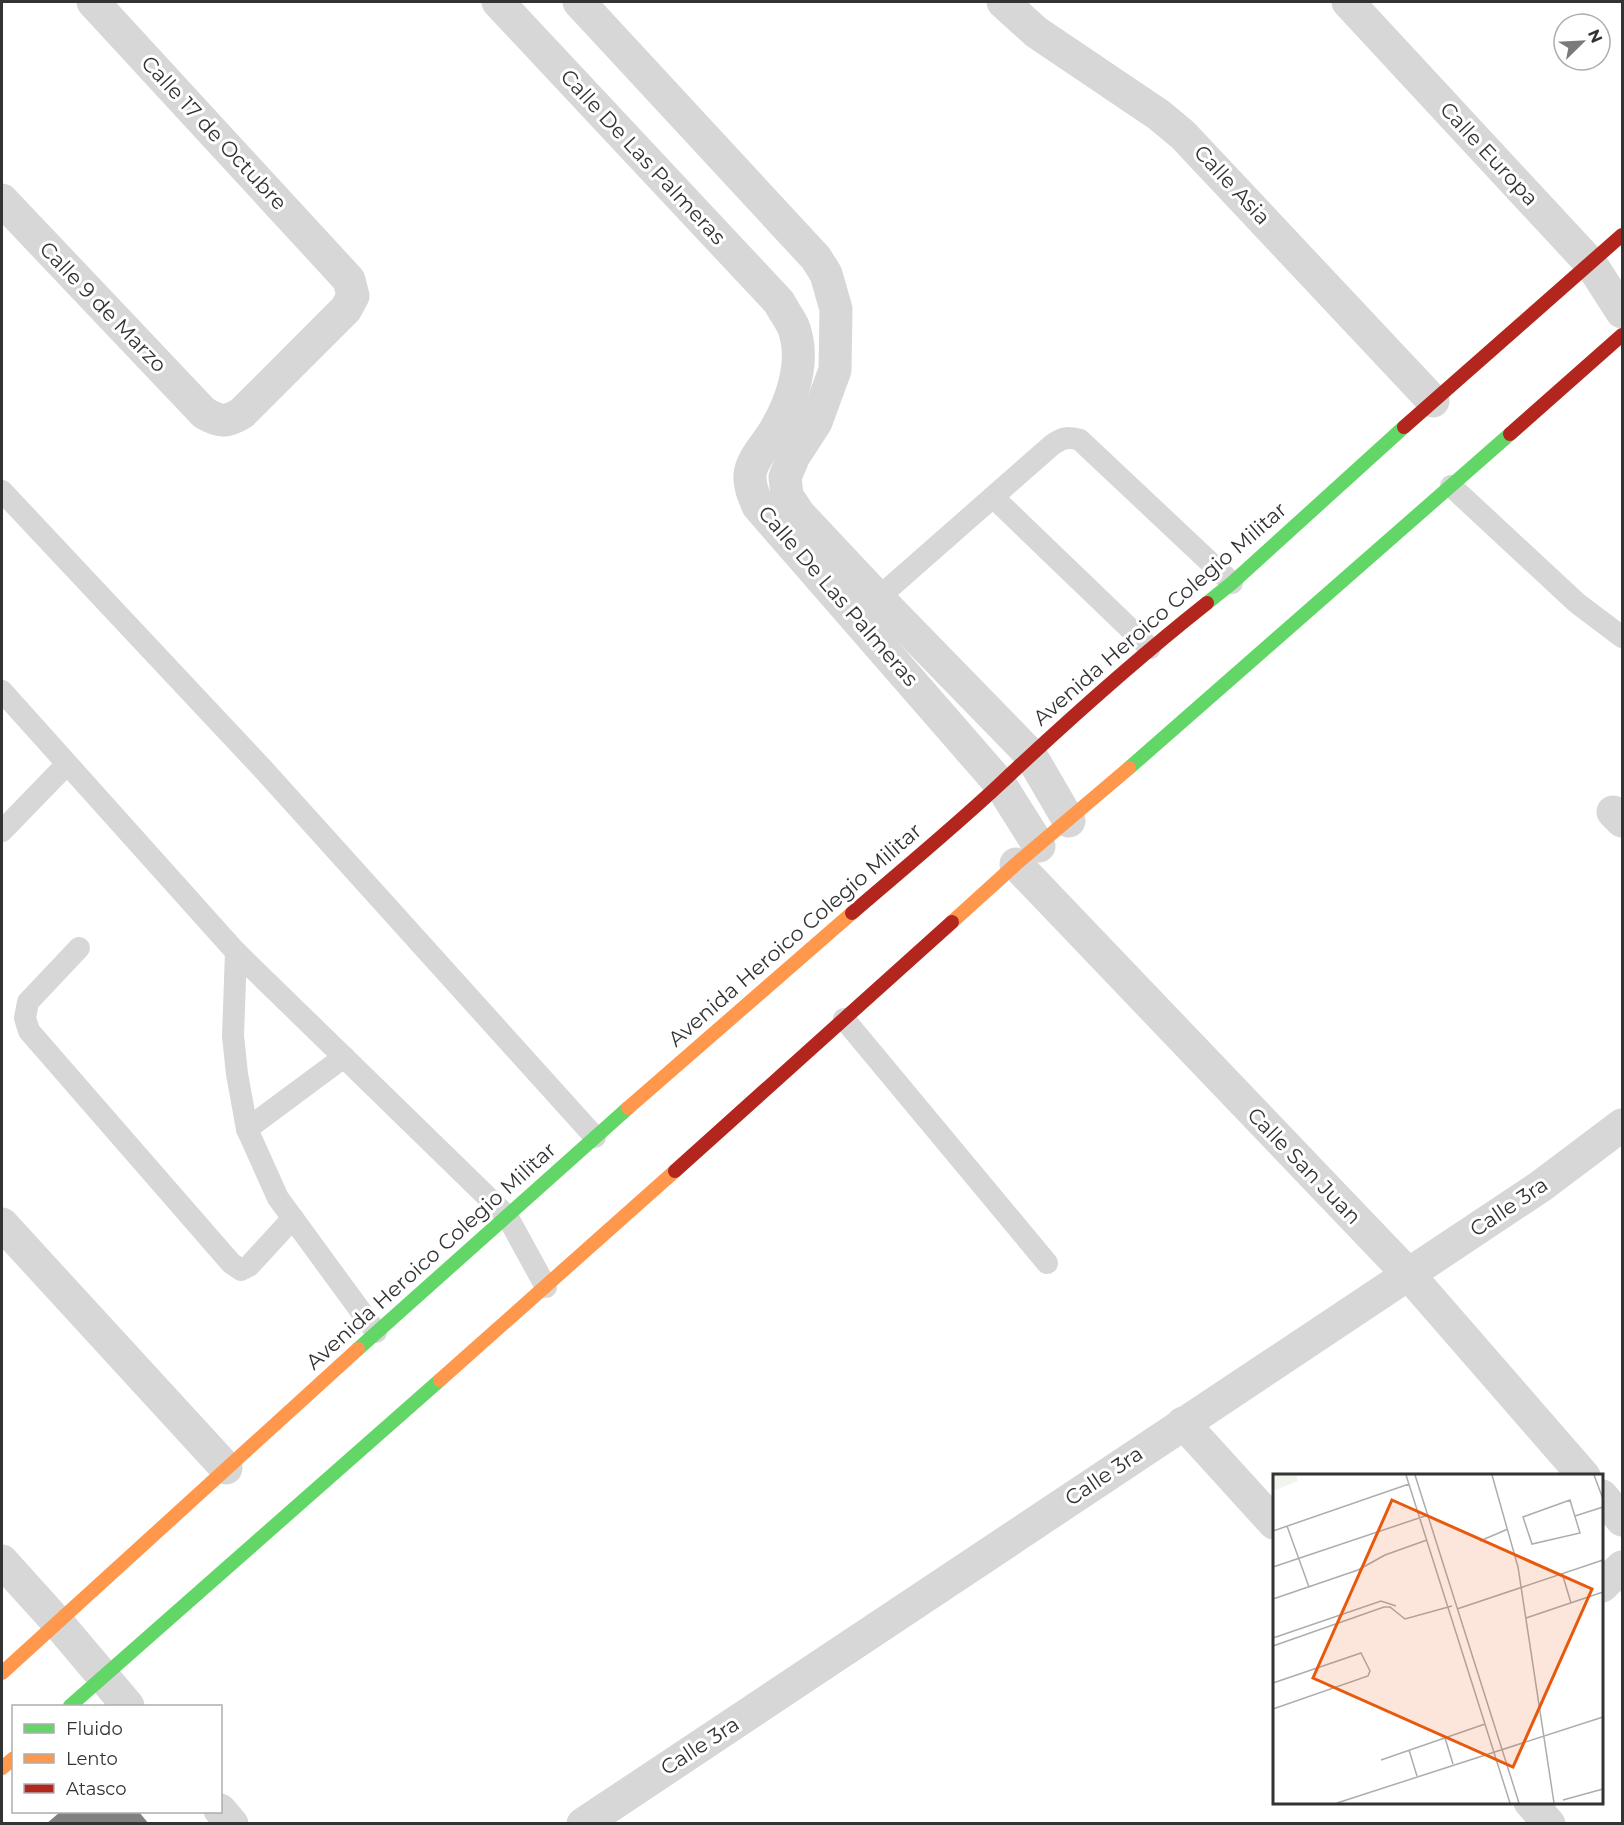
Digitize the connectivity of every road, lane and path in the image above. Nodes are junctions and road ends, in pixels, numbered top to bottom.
1 (93, 2) edge
2 (498, 2) edge
3 (579, 2) edge
4 (1003, 2) edge
5 (1348, 2) edge
6 (2, 200) edge
7 (1623, 235) edge
8 (1591, 264) junction
9 (1623, 312) edge
10 (1623, 334) edge
11 (836, 336) junction
12 (799, 351) junction
13 (1433, 400) junction
14 (204, 413) joint
15 (1451, 486) junction
16 (2, 491) edge
17 (993, 497) junction
18 (1232, 583) junction
19 (878, 598) junction
20 (1623, 637) edge
21 (1150, 648) junction
22 (2, 691) edge
23 (1030, 754) junction
24 (67, 764) junction
25 (1000, 784) junction
26 (1069, 820) junction
27 (2, 831) edge
28 (1028, 855) junction
29 (79, 948) dead end
30 (236, 952) junction
31 (844, 1019) junction
32 (344, 1057) junction
33 (1623, 1125) edge
34 (247, 1129) junction
35 (595, 1137) junction
36 (507, 1216) junction
37 (293, 1218) junction
38 (2, 1224) edge
39 (1047, 1263) dead end
40 (1409, 1275) junction
41 (546, 1287) junction
42 (376, 1332) junction
43 (1183, 1423) junction
44 (226, 1468) junction
45 (1582, 1474) edge
46 (1603, 1497) edge
47 (1623, 1520) edge
48 (1273, 1521) edge
49 (2, 1560) edge
50 (1623, 1568) edge
51 (1603, 1585) edge
52 (58, 1623) junction
53 (2, 1673) edge
54 (102, 1677) junction
55 (72, 1705) edge
56 (126, 1705) edge
57 (1531, 1804) edge
58 (222, 1812) edge
59 (232, 1824) edge
60 (583, 1824) edge
61 (1549, 1824) edge

1 - 14 street, Calle 17 de Octubre
2 - 12 street, Calle De Las Palmeras
3 - 11 street, Calle De Las Palmeras
4 - 13 street, Calle Asia
5 - 8 street, Calle Europa
6 - 14 street, Calle 9 de Marzo
7 - 8 main road, Avenida Heroico Colegio Militar
8 - 9 street, Calle Europa
8 - 13 main road, Avenida Heroico Colegio Militar
10 - 15 main road
11 - 12 street
11 - 19 street, Calle De Las Palmeras
12 - 25 street, Calle De Las Palmeras
13 - 18 main road, Avenida Heroico Colegio Militar
15 - 20 lane
15 - 26 main road
16 - 35 lane
17 - 18 lane
17 - 19 lane
17 - 21 lane
18 - 21 main road, Avenida Heroico Colegio Militar
19 - 23 street, Calle De Las Palmeras
21 - 23 main road, Avenida Heroico Colegio Militar
22 - 24 lane
23 - 25 main road, Avenida Heroico Colegio Militar
23 - 26 street, Calle De Las Palmeras
24 - 27 lane
24 - 30 lane
25 - 28 street, Calle De Las Palmeras
25 - 35 main road, Avenida Heroico Colegio Militar
26 - 28 main road
28 - 31 main road
28 - 40 street, Calle San Juan
29 - 37 lane
30 - 32 lane
30 - 34 lane
31 - 39 lane
31 - 41 main road
32 - 34 lane
32 - 36 lane
33 - 40 street, Calle 3ra
34 - 37 lane
35 - 36 main road, Avenida Heroico Colegio Militar
36 - 41 lane
36 - 42 main road, Avenida Heroico Colegio Militar
37 - 42 lane
38 - 44 street
40 - 43 street, Calle 3ra
40 - 45 street, Calle San Juan
41 - 54 main road
42 - 44 main road, Avenida Heroico Colegio Militar
43 - 48 street
43 - 60 street, Calle 3ra
44 - 52 main road, Avenida Heroico Colegio Militar
46 - 47 street
49 - 52 street
50 - 51 street
52 - 53 main road, Avenida Heroico Colegio Militar
52 - 54 street
54 - 55 main road
54 - 56 street
57 - 61 street
58 - 59 street

